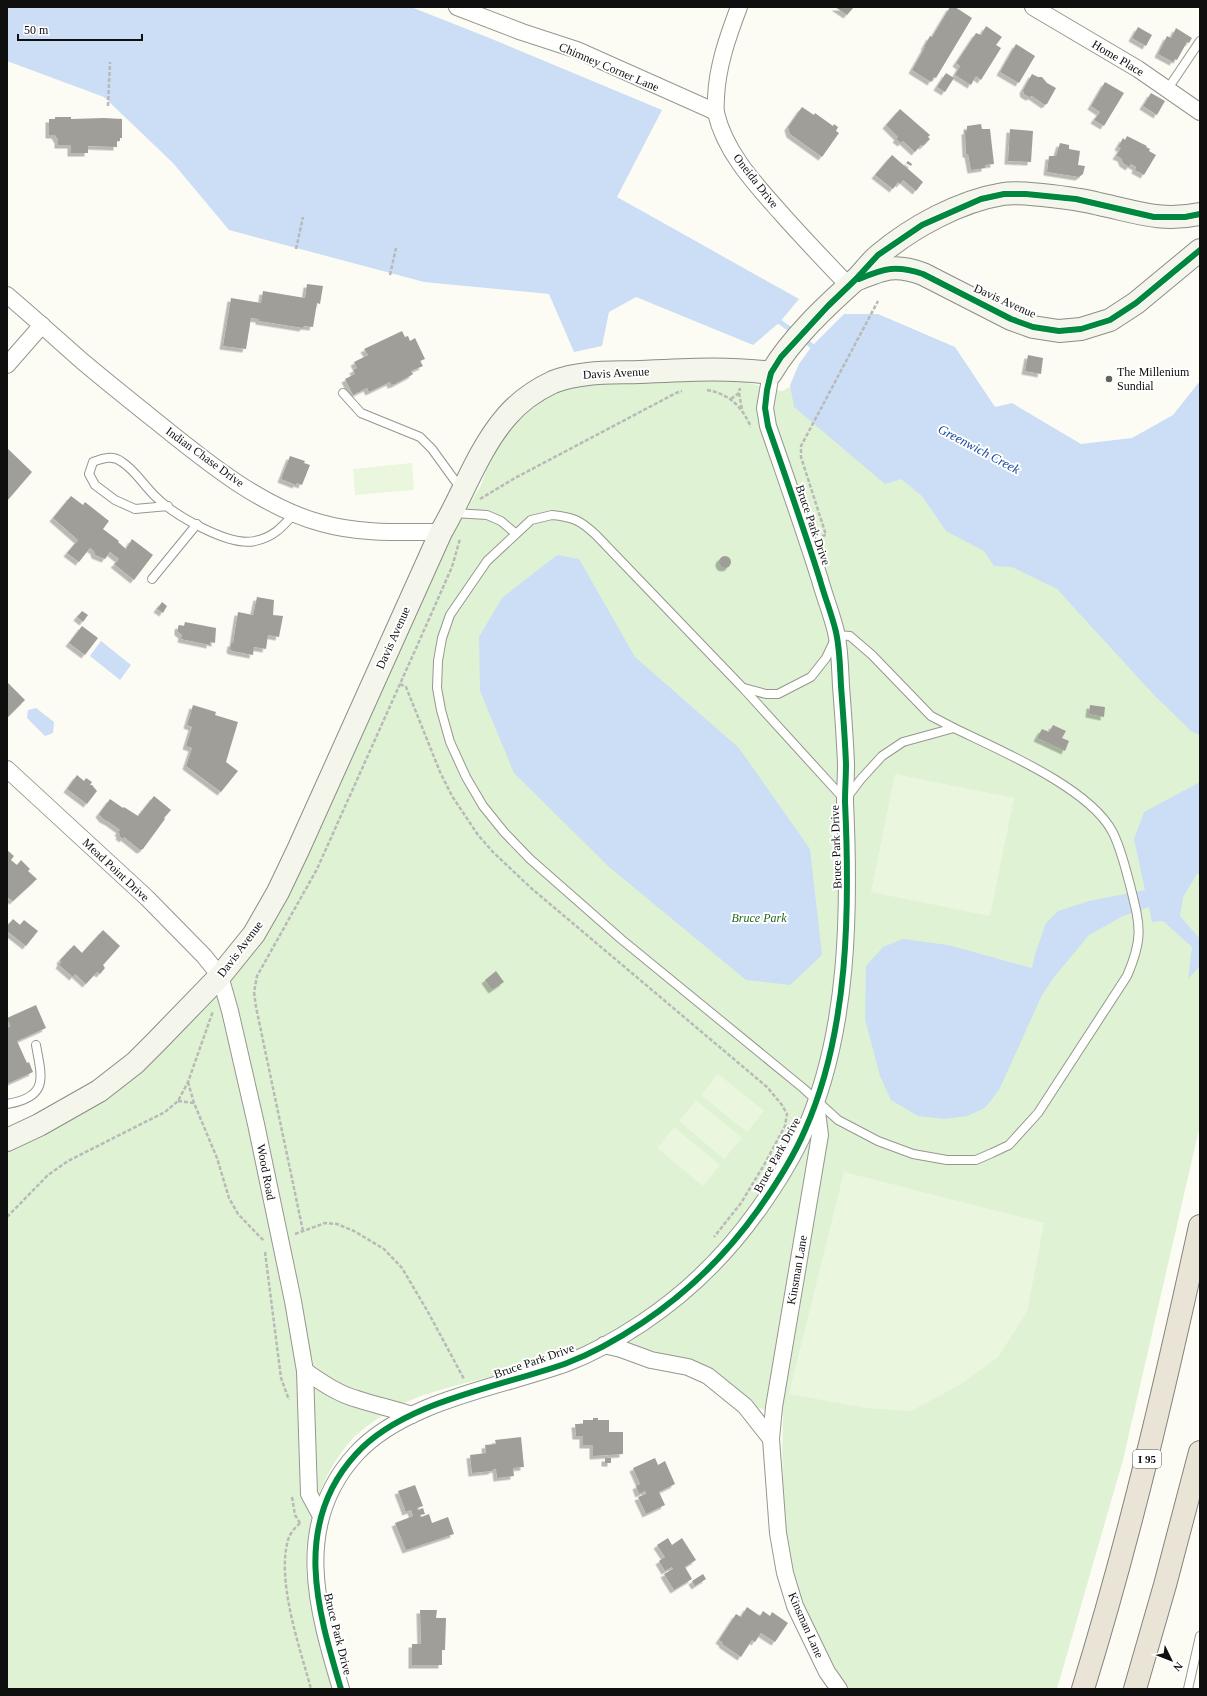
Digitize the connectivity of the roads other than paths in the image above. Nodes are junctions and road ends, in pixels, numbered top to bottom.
1 (457, 7) edge
2 (739, 7) edge
3 (1033, 7) edge
4 (1200, 41) edge
5 (1167, 90) junction
6 (716, 112) junction
7 (1200, 112) edge
8 (1200, 214) edge
9 (1200, 250) edge
10 (852, 283) junction
11 (7, 295) edge
12 (42, 325) junction
13 (776, 365) junction
14 (7, 366) edge
15 (343, 393) dead end
16 (463, 492) junction
17 (168, 506) junction
18 (460, 513) junction
19 (294, 514) junction
20 (197, 524) junction
21 (441, 532) junction
22 (515, 533) junction
23 (152, 579) dead end
24 (837, 635) junction
25 (743, 688) junction
26 (954, 728) junction
27 (7, 769) edge
28 (845, 800) junction
29 (220, 976) junction
30 (36, 1045) dead end
31 (816, 1100) junction
32 (7, 1104) edge
33 (7, 1140) edge
34 (1200, 1226) edge
35 (604, 1345) junction
36 (305, 1371) junction
37 (412, 1415) junction
38 (771, 1439) junction
39 (1200, 1452) edge
40 (321, 1516) junction
41 (1200, 1636) edge
42 (341, 1689) edge
43 (839, 1689) edge
44 (1082, 1689) edge
45 (1134, 1689) edge
46 (1188, 1689) edge

1 - 6 street, Chimney Corner Lane
2 - 6 street, Oneida Drive
3 - 5 street, Home Place
4 - 5 lane
5 - 7 street, Home Place
6 - 10 street, Oneida Drive
8 - 10 main road, Davis Avenue
9 - 10 main road, Davis Avenue
10 - 13 main road, Davis Avenue
11 - 12 street, Indian Chase Drive
12 - 14 street
12 - 19 street, Indian Chase Drive
13 - 16 main road, Davis Avenue
13 - 24 street, Bruce Park Drive
15 - 16 lane
16 - 18 main road, Davis Avenue
17 - 17 lane
17 - 20 lane
18 - 21 main road, Davis Avenue
18 - 22 lane
19 - 20 lane
19 - 21 street, Indian Chase Drive
20 - 23 lane
21 - 29 main road, Davis Avenue
22 - 25 lane
22 - 31 lane
24 - 25 lane
24 - 26 lane
24 - 28 street, Bruce Park Drive
25 - 28 lane
26 - 28 lane
26 - 31 lane
27 - 29 street, Mead Point Drive
28 - 31 street, Bruce Park Drive
29 - 33 main road, Davis Avenue
29 - 36 street, Wood Road
30 - 32 lane
31 - 35 street, Bruce Park Drive
31 - 38 street, Kinsman Lane
34 - 44 highway, I 95
35 - 37 street, Bruce Park Drive
35 - 38 street
36 - 37 street
36 - 40 street, Wood Road
37 - 40 street, Bruce Park Drive
38 - 43 street, Kinsman Lane
39 - 45 highway
40 - 42 street, Bruce Park Drive
41 - 46 lane

